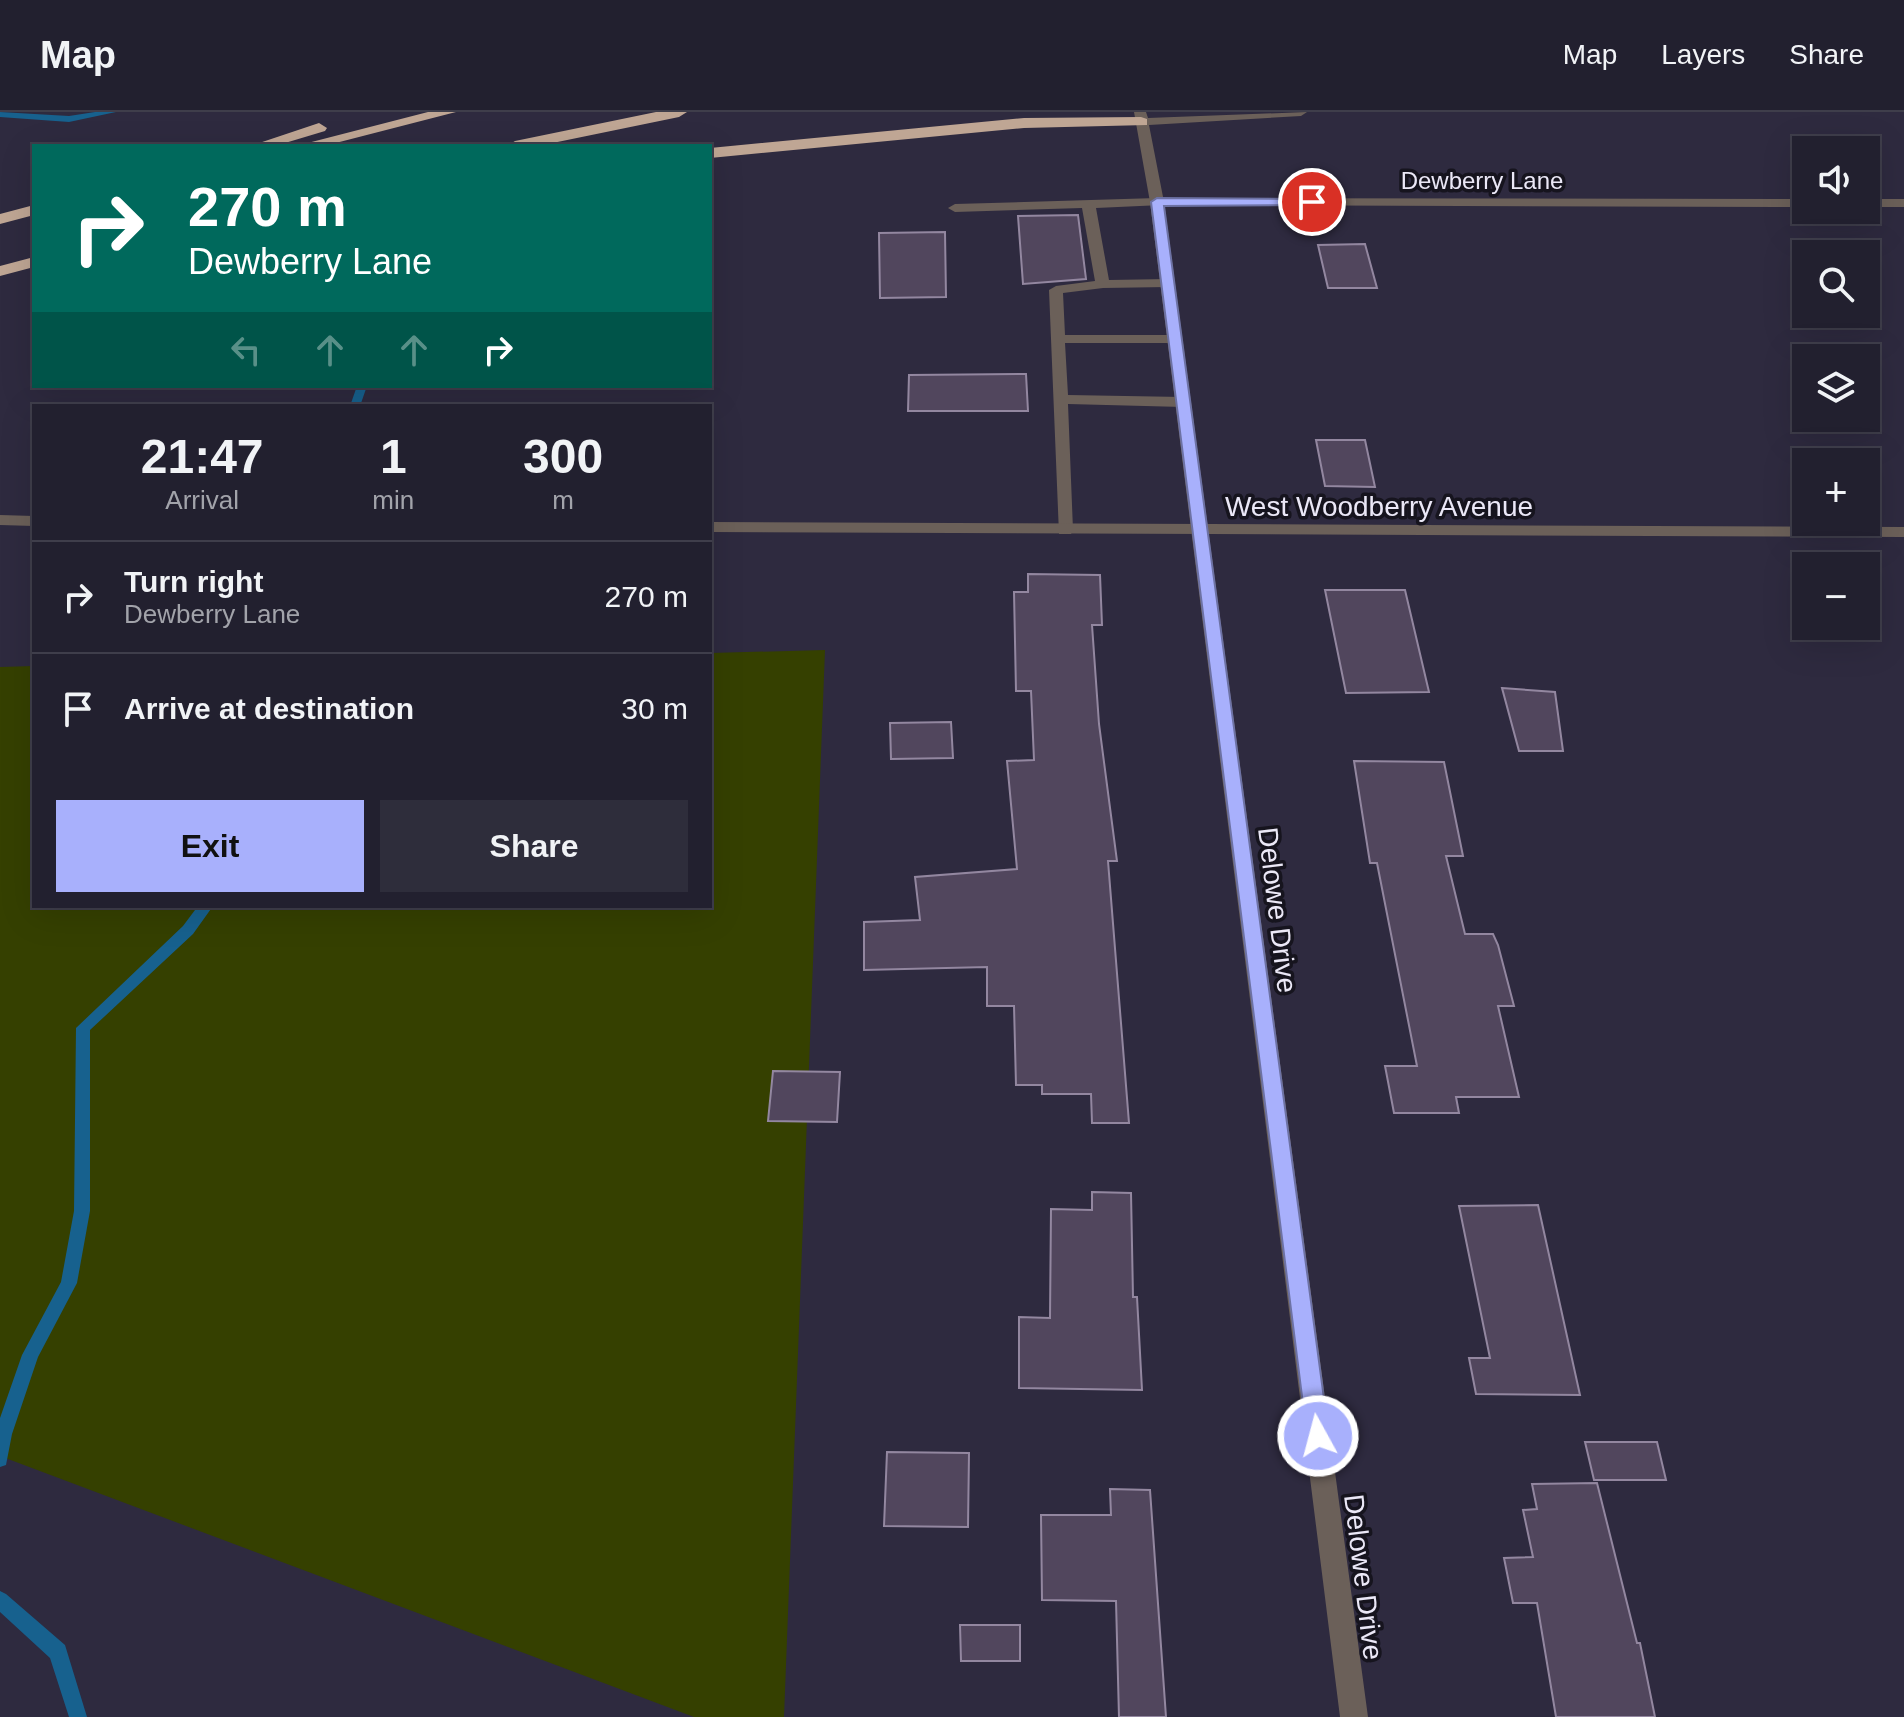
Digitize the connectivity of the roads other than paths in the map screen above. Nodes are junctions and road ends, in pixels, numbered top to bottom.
1 (375, 112) edge
2 (448, 112) edge
3 (679, 112) edge
4 (1301, 112) edge
5 (1264, 113) edge
6 (1141, 117) edge
7 (265, 144) edge
8 (312, 144) edge
9 (525, 144) edge
10 (712, 153) edge
11 (1157, 202) junction
12 (1792, 203) edge
13 (1880, 203) edge
14 (1904, 203) edge
15 (1088, 204) junction
16 (955, 208) dead end
17 (32, 211) edge
18 (0, 219) edge
19 (32, 263) edge
20 (32, 270) edge
21 (0, 273) edge
22 (1168, 283) junction
23 (1103, 284) junction
24 (1058, 339) junction
25 (1175, 339) junction
26 (1060, 399) junction
27 (1183, 402) junction
28 (0, 520) edge
29 (32, 521) edge
30 (712, 527) edge
31 (1065, 530) junction
32 (1200, 532) junction
33 (1904, 532) edge
34 (1354, 1717) edge

1 - 7 highway
2 - 8 highway
3 - 9 highway
4 - 5 street
5 - 6 street
6 - 10 highway
6 - 11 street, Delowe Drive
11 - 12 street, Dewberry Lane
11 - 15 street, Dewberry Lane
11 - 22 street, Delowe Drive
13 - 14 street
15 - 16 street, Dewberry Lane
15 - 23 street
17 - 18 highway
19 - 21 highway
20 - 21 highway
22 - 23 street
22 - 25 street, Delowe Drive
23 - 24 street
24 - 25 street
24 - 26 street
25 - 27 street, Delowe Drive
26 - 27 street
26 - 31 street
27 - 32 street, Delowe Drive
28 - 29 street
30 - 31 street, West Woodberry Avenue
31 - 32 street, West Woodberry Avenue
32 - 33 street, West Woodberry Avenue
32 - 34 street, Delowe Drive

